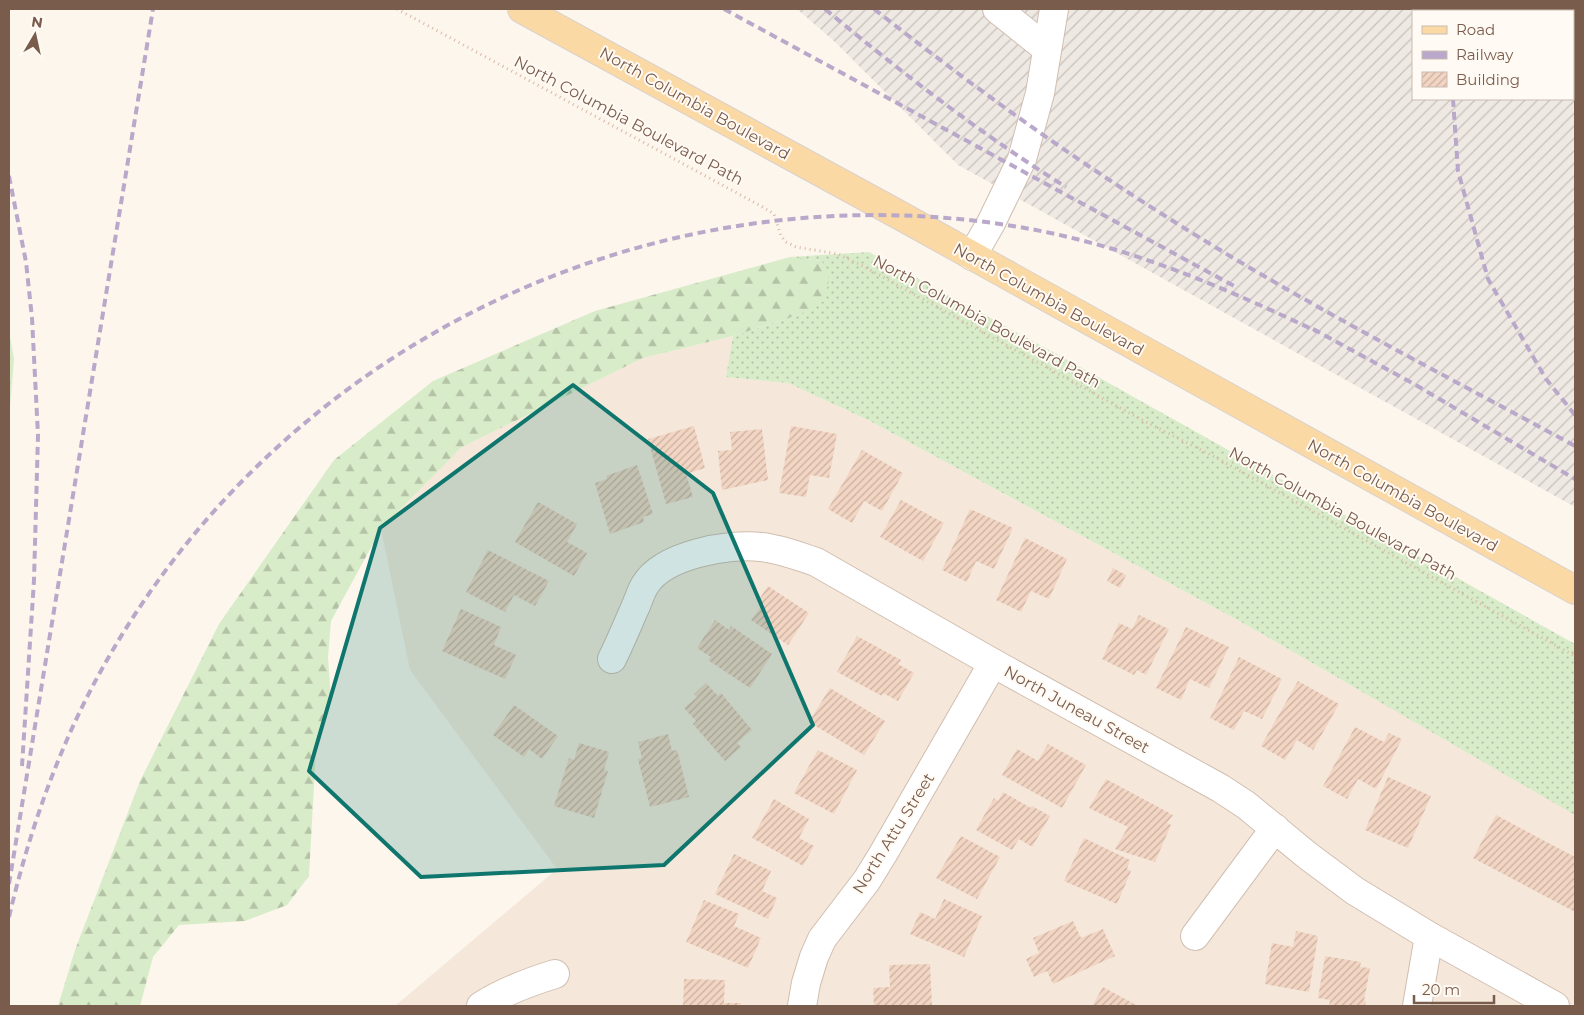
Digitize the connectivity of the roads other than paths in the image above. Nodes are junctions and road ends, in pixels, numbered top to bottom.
1 (522, 9) edge
2 (997, 9) edge
3 (1054, 9) edge
4 (1047, 49) junction
5 (972, 256) junction
6 (1575, 590) edge
7 (612, 659) dead end
8 (993, 663) junction
9 (1275, 828) junction
10 (1195, 936) dead end
11 (1429, 936) junction
12 (556, 974) dead end
13 (480, 1006) edge
14 (802, 1006) edge
15 (1417, 1006) edge
16 (1555, 1006) edge

1 - 5 main road, North Columbia Boulevard
2 - 4 street
3 - 4 street
4 - 5 street
5 - 6 main road, North Columbia Boulevard
7 - 8 street, North Juneau Street
8 - 9 street, North Juneau Street
8 - 14 street, North Attu Street
9 - 10 street
9 - 11 street, North Juneau Street
11 - 15 street
11 - 16 street, North Juneau Street
12 - 13 street

